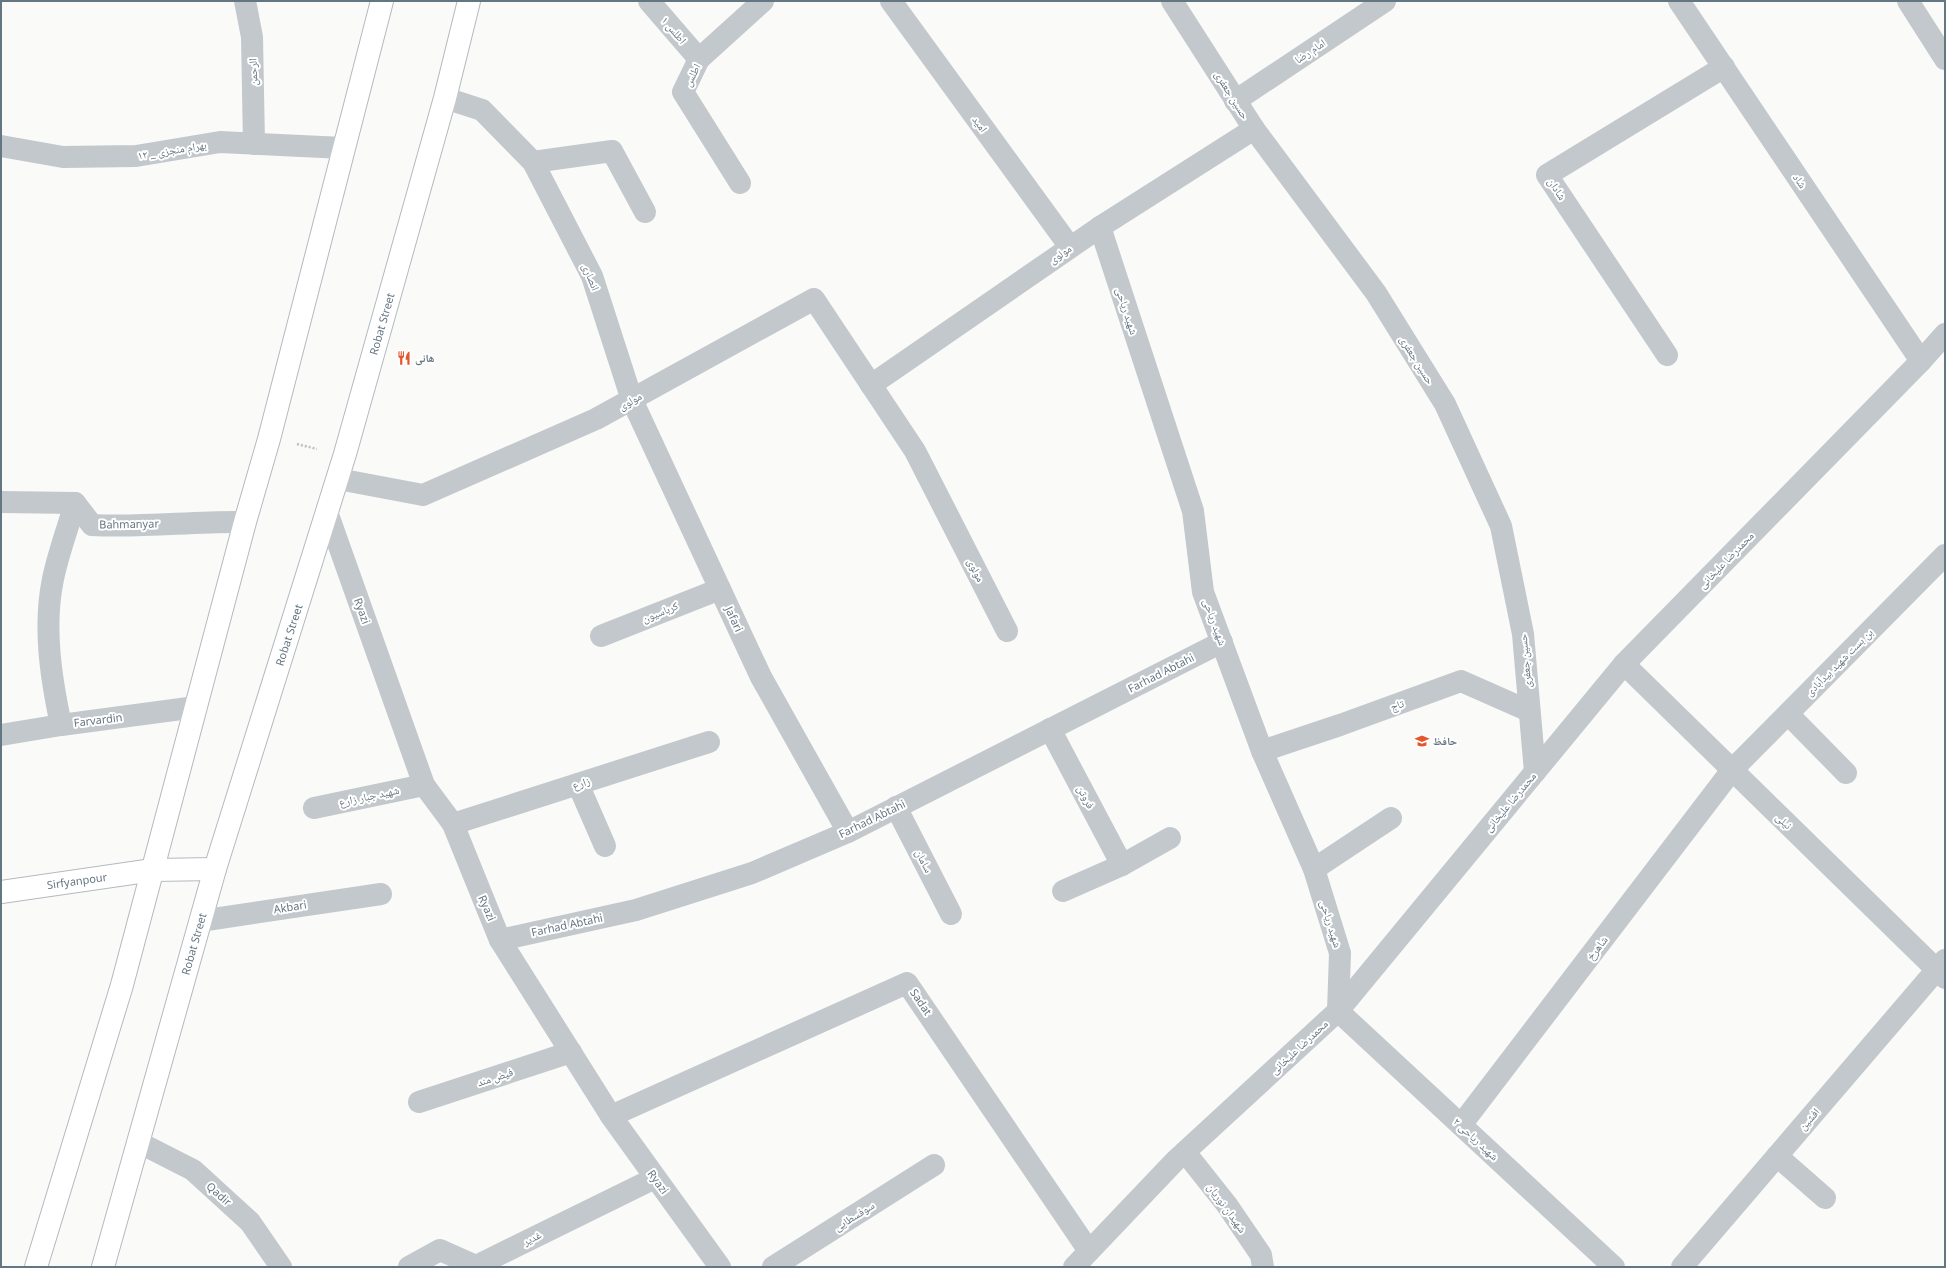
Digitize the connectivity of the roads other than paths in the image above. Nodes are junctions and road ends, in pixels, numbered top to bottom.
1 (245, 1) edge
2 (382, 1) edge
3 (470, 1) edge
4 (649, 1) edge
5 (763, 1) edge
6 (891, 1) edge
7 (1172, 1) edge
8 (1385, 1) edge
9 (1679, 1) edge
10 (1908, 1) edge
11 (1945, 58) edge
12 (699, 59) junction
13 (1724, 67) junction
14 (445, 98) junction
15 (1235, 101) junction
16 (1254, 129) junction
17 (254, 144) junction
18 (1, 146) edge
19 (343, 148) junction
20 (533, 162) junction
21 (740, 184) dead end
22 (645, 212) dead end
23 (1100, 227) junction
24 (1070, 248) junction
25 (1945, 334) edge
26 (1667, 355) dead end
27 (1921, 361) junction
28 (871, 385) junction
29 (632, 400) junction
30 (338, 479) junction
31 (1, 502) edge
32 (75, 503) junction
33 (327, 512) junction
34 (244, 522) junction
35 (1945, 555) edge
36 (720, 589) junction
37 (1007, 631) dead end
38 (601, 636) dead end
39 (1222, 642) junction
40 (1624, 664) junction
41 (196, 707) junction
42 (1529, 711) junction
43 (1788, 714) junction
44 (61, 725) junction
45 (1050, 729) junction
46 (1, 734) edge
47 (709, 742) dead end
48 (1262, 751) junction
49 (1732, 770) junction
50 (1535, 772) junction
51 (1846, 773) dead end
52 (578, 784) junction
53 (424, 785) junction
54 (896, 807) junction
55 (314, 808) dead end
56 (1391, 818) dead end
57 (453, 824) junction
58 (848, 832) junction
59 (1170, 838) dead end
60 (605, 846) dead end
61 (1122, 866) junction
62 (215, 869) junction
63 (1314, 869) junction
64 (153, 870) junction
65 (1063, 891) dead end
66 (1, 892) edge
67 (381, 894) dead end
68 (951, 914) dead end
69 (200, 921) junction
70 (500, 940) junction
71 (1942, 969) edge
72 (1338, 1011) junction
73 (571, 1052) junction
74 (419, 1102) dead end
75 (611, 1116) junction
76 (1461, 1125) junction
77 (138, 1142) junction
78 (1185, 1152) junction
79 (1777, 1156) junction
80 (934, 1165) dead end
81 (655, 1178) junction
82 (1825, 1198) dead end
83 (1090, 1251) junction
84 (36, 1267) edge
85 (103, 1267) edge
86 (280, 1267) edge
87 (409, 1267) edge
88 (720, 1267) edge
89 (773, 1267) edge
90 (1074, 1267) edge
91 (1263, 1267) edge
92 (1614, 1267) edge
93 (1682, 1267) edge

1 - 17 street, الرحمن
2 - 19 main road
3 - 14 main road, Robat Street
4 - 12 street, اطلس ۱
5 - 12 street, اطلس
6 - 24 street, امید
7 - 15 street, حسین جعفری
8 - 15 street, امام رضا
9 - 13 street, شاد
10 - 11 street
12 - 21 street, اطلس
13 - 26 street, شادان
13 - 27 street, شاد
14 - 20 street, انصاری
14 - 30 main road, Robat Street
15 - 16 street, حسین جعفری
16 - 23 street, مولوی
16 - 42 street, حسین جعفری
17 - 18 street, ۱۲ _ بهرام منجزی
17 - 19 street, ۱۲ _ بهرام منجزی
19 - 34 main road
20 - 22 street
20 - 29 street, انصاری
23 - 24 street, مولوی
23 - 39 street, شهید ریاحی
24 - 28 street, مولوی
25 - 27 street, محمدرضا علیخانی
27 - 40 street, محمدرضا علیخانی
28 - 29 street, مولوی
28 - 37 street, مولوی
29 - 30 street, مولوی
29 - 36 street, Jafari
30 - 33 main road, Robat Street
31 - 32 street
32 - 34 street, Bahmanyar
32 - 44 street
33 - 53 street, Ryazi
33 - 62 main road, Robat Street
34 - 41 main road
35 - 43 street, بن بست شهید بیدآبادی
36 - 38 street, کرباسیون
36 - 58 street, Jafari
39 - 45 street, Farhad Abtahi
39 - 48 street, شهید ریاحی
40 - 49 street, نیلی
40 - 50 street, محمدرضا علیخانی
41 - 44 street, Farvardin
41 - 64 main road
42 - 48 street, تاج
42 - 50 street, حسین جعفری
43 - 49 street, بن بست شهید بیدآبادی
43 - 51 street
44 - 46 street, Farvardin
45 - 54 street, Farhad Abtahi
45 - 61 street, فروتن
47 - 52 street, زارع
48 - 63 street, شهید ریاحی
49 - 71 street, نیلی
49 - 76 street, شاهرخ
50 - 72 street, محمدرضا علیخانی
52 - 57 street, زارع
52 - 60 street
53 - 55 street, شهید جبار زارع
53 - 57 street, Ryazi
54 - 58 street, Farhad Abtahi
54 - 68 street, سامان
56 - 63 street
57 - 70 street, Ryazi
58 - 70 street, Farhad Abtahi
59 - 61 street
61 - 65 street
62 - 64 main road, Sirfyanpour
62 - 69 main road, Robat Street
63 - 72 street, شهید ریاحی
64 - 66 main road, Sirfyanpour
64 - 84 main road
67 - 69 street, Akbari
69 - 77 main road, Robat Street
70 - 73 street, Ryazi
71 - 79 street, افشین
72 - 76 street, شهید ریاحی ۲
72 - 78 street, محمدرضا علیخانی
73 - 74 street, فیض مند
73 - 75 street, Ryazi
75 - 81 street, Ryazi
75 - 83 street, Sadat
76 - 92 street, شهید ریاحی ۲
77 - 85 main road, Robat Street
77 - 86 street, Qadir
78 - 83 street, محمدرضا علیخانی
78 - 91 street, شهیدان نوریان
79 - 82 street
79 - 93 street, افشین
80 - 89 street, سوفسطایی
81 - 87 street, غدیر
81 - 88 street, Ryazi
83 - 90 street, محمدرضا علیخانی

